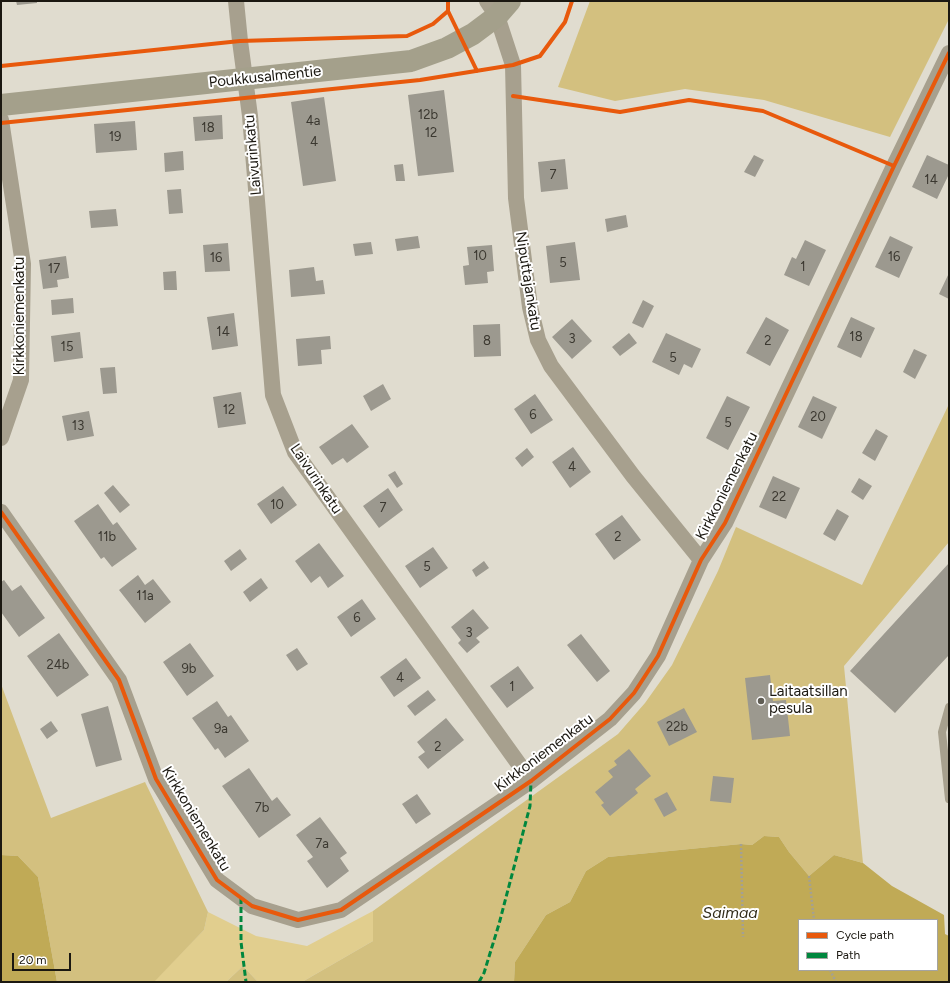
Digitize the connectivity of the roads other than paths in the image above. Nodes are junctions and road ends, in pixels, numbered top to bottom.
1 (236, 1) edge
2 (498, 6) edge
3 (949, 53) edge
4 (246, 79) junction
5 (1, 106) edge
6 (1, 120) edge
7 (1, 438) edge
8 (1, 512) edge
9 (701, 560) junction
10 (949, 707) edge
11 (531, 781) junction
12 (949, 799) edge

1 - 4 street, Laivurinkatu
2 - 4 street, Poukkusalmentie
2 - 9 street, Niputtajankatu
3 - 9 street, Kirkkoniemenkatu
4 - 5 street, Poukkusalmentie
4 - 11 street, Laivurinkatu
6 - 7 street, Kirkkoniemenkatu
8 - 11 street, Kirkkoniemenkatu
9 - 11 street, Kirkkoniemenkatu
10 - 12 lane

